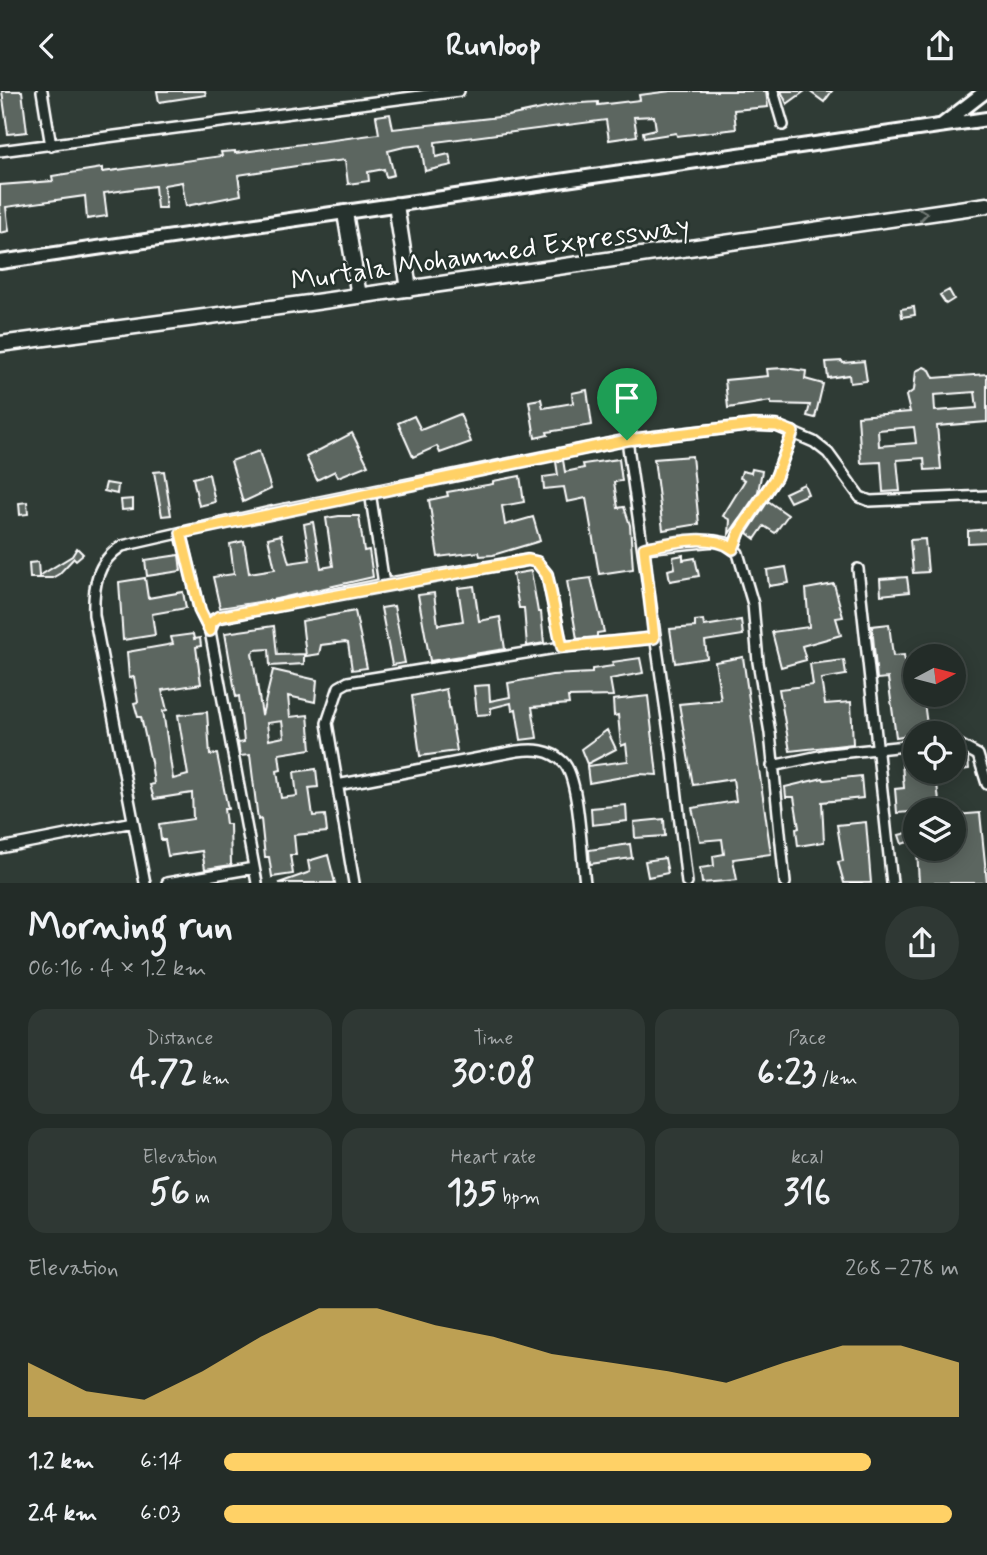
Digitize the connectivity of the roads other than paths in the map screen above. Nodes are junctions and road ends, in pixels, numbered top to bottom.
1 (42, 91) edge
2 (373, 91) edge
3 (459, 91) edge
4 (773, 91) edge
5 (986, 91) edge
6 (375, 102) junction
7 (987, 119) edge
8 (783, 125) dead end
9 (936, 128) junction
10 (51, 146) junction
11 (0, 151) edge
12 (396, 205) junction
13 (987, 205) edge
14 (345, 213) junction
15 (0, 262) edge
16 (408, 289) junction
17 (359, 296) junction
18 (0, 344) edge
19 (793, 432) junction
20 (627, 440) junction
21 (370, 492) junction
22 (987, 496) edge
23 (181, 533) junction
24 (644, 548) junction
25 (733, 549) junction
26 (858, 569) dead end
27 (384, 584) junction
28 (210, 631) junction
29 (654, 638) junction
30 (562, 647) junction
31 (903, 746) edge
32 (875, 748) junction
33 (966, 748) edge
34 (772, 766) junction
35 (987, 784) edge
36 (337, 785) junction
37 (133, 822) junction
38 (0, 848) edge
39 (254, 868) junction
40 (145, 883) edge
41 (167, 883) edge
42 (257, 883) edge
43 (354, 883) edge
44 (585, 883) edge
45 (687, 883) edge
46 (785, 883) edge
47 (892, 883) edge

1 - 10 street
2 - 6 street
3 - 6 street
4 - 8 street
5 - 9 main road
6 - 10 street
7 - 9 main road
9 - 12 main road
10 - 11 street
12 - 14 main road
12 - 16 main road
16 -> 13 main road, Murtala Mohammed Expressway
14 - 15 main road
14 - 17 main road
16 - 17 main road, Murtala Mohammed Expressway
17 - 18 main road, Murtala Mohammed Expressway
19 - 20 street
19 - 22 street
19 - 25 street
20 - 21 street
20 - 24 street
21 - 23 street
21 - 27 street
23 - 28 street
23 - 37 street
24 - 25 street
24 - 29 street
25 - 34 street
26 - 32 street
27 - 28 street
27 - 30 street
28 - 39 street
29 - 30 street
29 - 45 street
30 - 36 street
31 - 32 street
32 - 34 street
32 - 47 street
33 - 35 street
34 - 46 street
36 - 43 street
36 - 44 street
37 - 38 street
37 - 40 street
39 - 41 street
39 - 42 street

